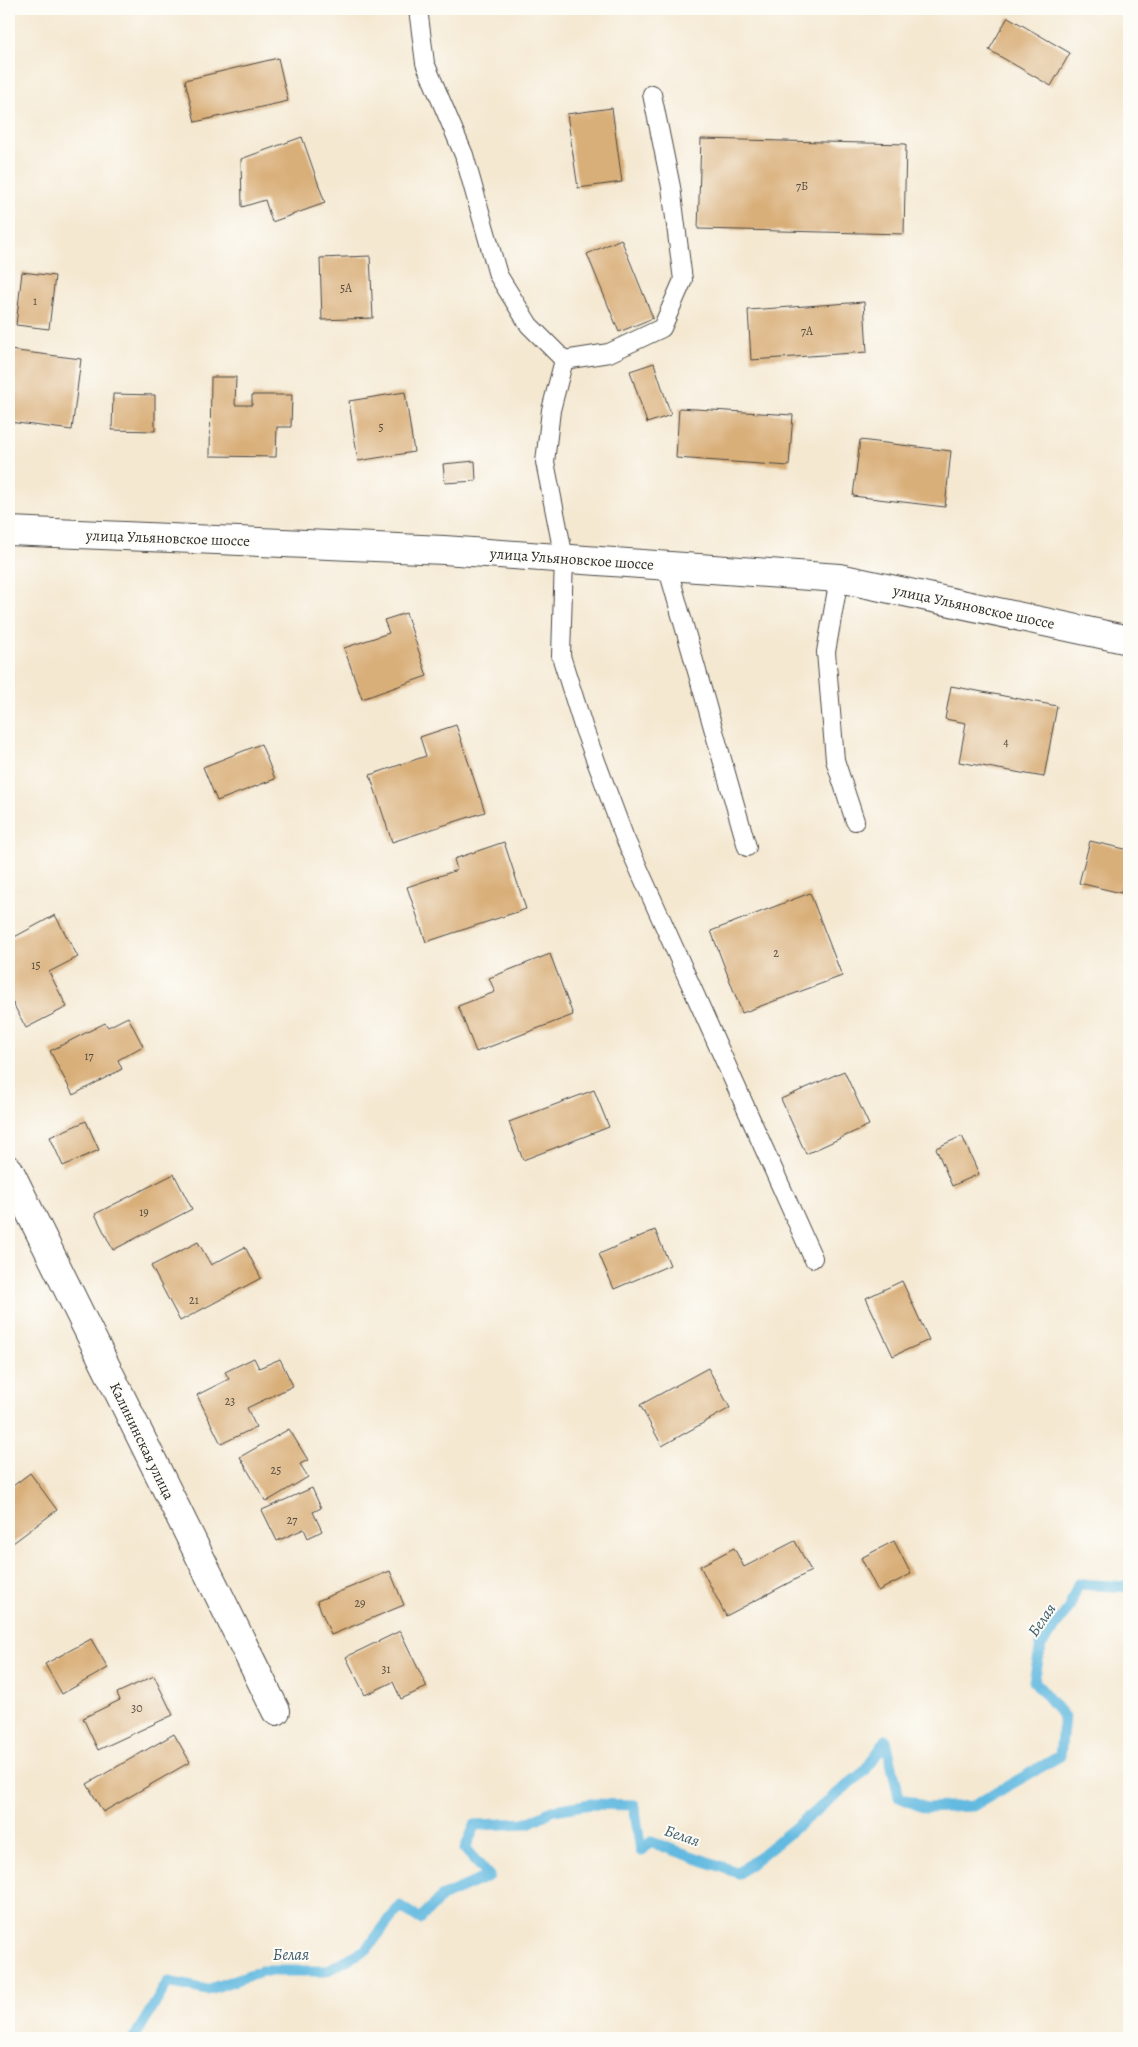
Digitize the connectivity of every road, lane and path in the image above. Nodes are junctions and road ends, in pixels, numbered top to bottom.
1 (418, 9) edge
2 (652, 94) dead end
3 (564, 360) junction
4 (9, 532) edge
5 (564, 558) junction
6 (667, 566) junction
7 (839, 578) junction
8 (1129, 640) edge
9 (855, 821) dead end
10 (747, 847) dead end
11 (9, 1170) edge
12 (812, 1258) dead end
13 (276, 1711) dead end

1 - 3 lane
2 - 3 lane
3 - 5 lane
4 - 5 street, улица Ульяновское шоссе
5 - 6 street, улица Ульяновское шоссе
5 - 12 lane
6 - 7 street, улица Ульяновское шоссе
6 - 10 lane
7 - 8 street, улица Ульяновское шоссе
7 - 9 lane
11 - 13 street, Калининская улица

